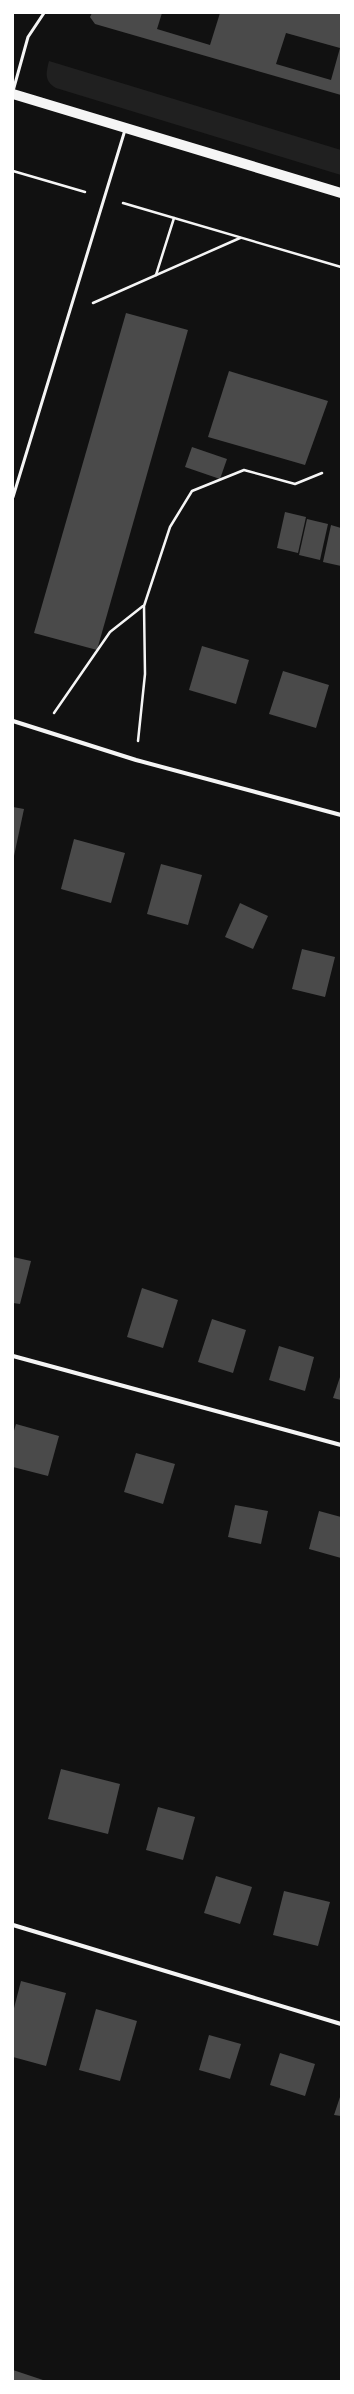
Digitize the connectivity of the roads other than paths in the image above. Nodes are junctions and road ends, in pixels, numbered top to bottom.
1 (44, 13) edge
2 (13, 92) edge
3 (126, 128) junction
4 (341, 193) edge
5 (13, 498) edge
6 (13, 721) edge
7 (341, 815) edge
8 (13, 1356) edge
9 (341, 1445) edge
10 (13, 1925) edge
11 (341, 2024) edge

1 - 2 lane
2 - 3 main road
3 - 4 main road
3 - 5 lane
6 - 7 street
8 - 9 street
10 - 11 street

